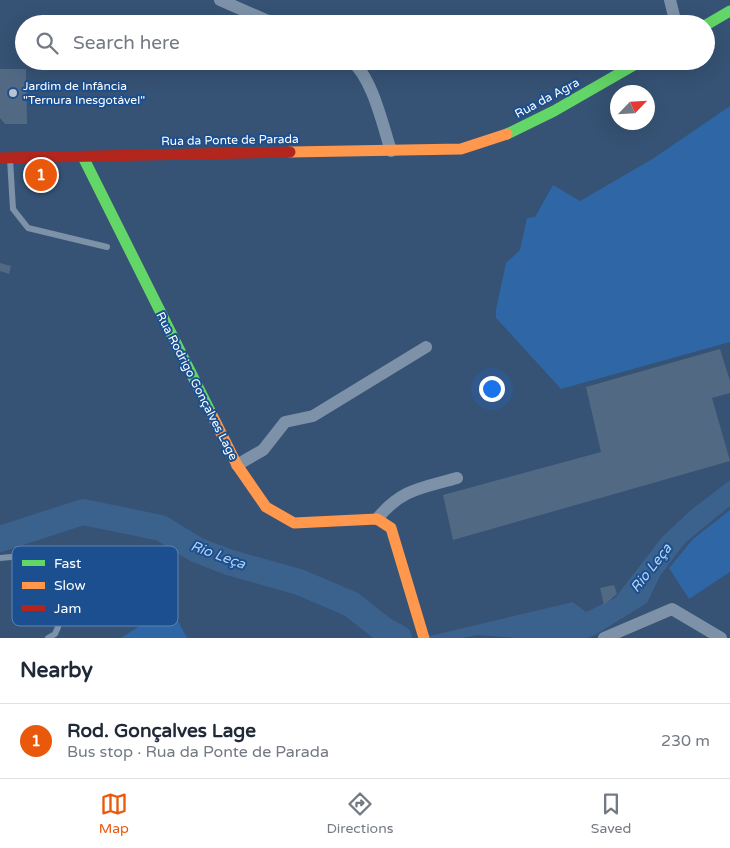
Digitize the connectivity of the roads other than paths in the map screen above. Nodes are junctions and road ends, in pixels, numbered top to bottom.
1 (220, 0) edge
2 (670, 0) edge
3 (730, 11) edge
4 (255, 15) edge
5 (674, 15) edge
6 (715, 20) edge
7 (360, 70) edge
8 (625, 70) edge
9 (461, 149) joint
10 (391, 151) junction
11 (84, 157) junction
12 (5, 158) edge
13 (107, 247) dead end
14 (426, 347) dead end
15 (237, 465) junction
16 (457, 478) dead end
17 (378, 519) junction
18 (58, 626) edge
19 (48, 638) edge
20 (424, 638) edge
21 (604, 638) edge
22 (722, 638) edge

1 - 4 street
2 - 5 street
3 - 6 main road
7 - 10 street
8 - 9 main road, Rua da Agra
9 - 10 main road, Rua da Ponte de Parada
10 - 11 main road, Rua da Ponte de Parada
11 - 12 main road, Rua da Ponte de Parada
11 - 15 main road, Rua Rodrigo Gonçalves Lage
12 - 13 lane
14 - 15 street
15 - 17 main road, Rua Rodrigo Gonçalves Lage
16 - 17 street
17 - 20 main road
18 - 19 lane
21 - 22 street

